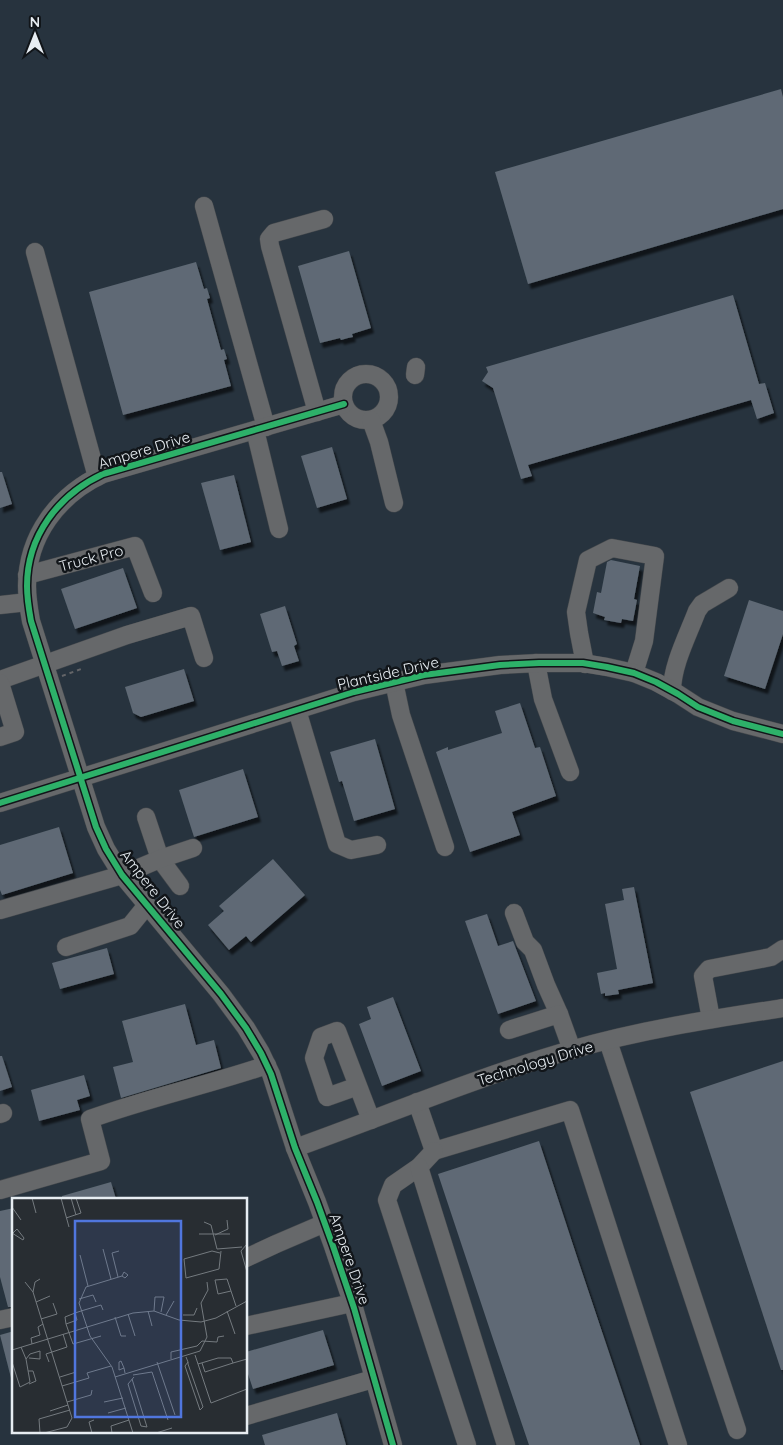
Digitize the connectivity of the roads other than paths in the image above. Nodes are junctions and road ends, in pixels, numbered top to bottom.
1 (204, 206) dead end
2 (324, 219) dead end
3 (34, 252) dead end
4 (344, 404) junction
5 (317, 412) junction
6 (370, 420) junction
7 (260, 429) junction
8 (97, 477) junction
9 (394, 503) dead end
10 (279, 529) dead end
11 (27, 576) junction
12 (729, 588) dead end
13 (153, 593) dead end
14 (28, 602) junction
15 (0, 605) edge
16 (204, 658) dead end
17 (536, 663) junction
18 (44, 664) junction
19 (585, 664) junction
20 (634, 674) junction
21 (0, 682) edge
22 (394, 682) junction
23 (672, 691) junction
24 (298, 710) junction
25 (783, 734) edge
26 (0, 737) edge
27 (570, 772) dead end
28 (80, 779) junction
29 (0, 803) edge
30 (146, 817) dead end
31 (377, 845) dead end
32 (445, 847) dead end
33 (192, 848) dead end
34 (160, 859) junction
35 (122, 875) junction
36 (180, 886) dead end
37 (147, 905) junction
38 (0, 910) edge
39 (514, 913) dead end
40 (66, 946) dead end
41 (783, 949) edge
42 (783, 1008) edge
43 (559, 1014) junction
44 (711, 1020) junction
45 (509, 1030) dead end
46 (608, 1041) junction
47 (572, 1050) junction
48 (267, 1065) junction
49 (358, 1086) dead end
50 (417, 1102) junction
51 (370, 1120) junction
52 (295, 1148) junction
53 (434, 1151) junction
54 (419, 1167) junction
55 (0, 1190) edge
56 (325, 1223) junction
57 (248, 1257) edge
58 (352, 1303) junction
59 (248, 1326) edge
60 (373, 1379) junction
61 (248, 1415) edge
62 (737, 1430) dead end
63 (393, 1445) edge
64 (467, 1445) edge
65 (506, 1445) edge
66 (678, 1445) edge

1 - 7 street
2 - 5 street
3 - 8 street
4 - 5 street, Ampere Drive
4 - 6 street
4 - 6 street
5 - 7 street, Ampere Drive
6 - 9 street
7 - 8 street, Ampere Drive
7 - 10 street
8 - 11 street, Ampere Drive
11 - 13 street, Truck Pro
11 - 14 street, Ampere Drive
12 - 23 street
14 - 15 street
14 - 18 street, Ampere Drive
16 - 18 street
17 - 19 street, Plantside Drive
17 - 22 street, Plantside Drive
17 - 27 street
18 - 21 street
18 - 28 street, Ampere Drive
19 - 20 street, Plantside Drive
19 - 20 street
20 - 23 street, Plantside Drive
21 - 26 street
22 - 24 street, Plantside Drive
22 - 32 street
23 - 25 street, Plantside Drive
24 - 28 street, Plantside Drive
24 - 31 street
28 - 29 street, Plantside Drive
28 - 35 street, Ampere Drive
30 - 34 street
33 - 34 street
34 - 35 street
34 - 36 street
35 - 37 street, Ampere Drive
35 - 38 street
37 - 40 street
37 - 48 street, Ampere Drive
39 - 43 street
41 - 44 street
42 - 44 street, Technology Drive
43 - 45 street
43 - 47 street
44 - 46 street, Technology Drive
46 - 47 street, Technology Drive
46 - 62 street
47 - 50 street, Technology Drive
48 - 52 street, Ampere Drive
48 - 55 street
49 - 51 street
50 - 51 street, Technology Drive
50 - 53 street
51 - 52 street, Technology Drive
52 - 56 street, Ampere Drive
53 - 54 street
53 - 66 street
54 - 64 street
54 - 65 street
56 - 57 street
56 - 58 street, Ampere Drive
58 - 59 street
58 - 60 street, Ampere Drive
60 - 61 street
60 - 63 street, Ampere Drive

